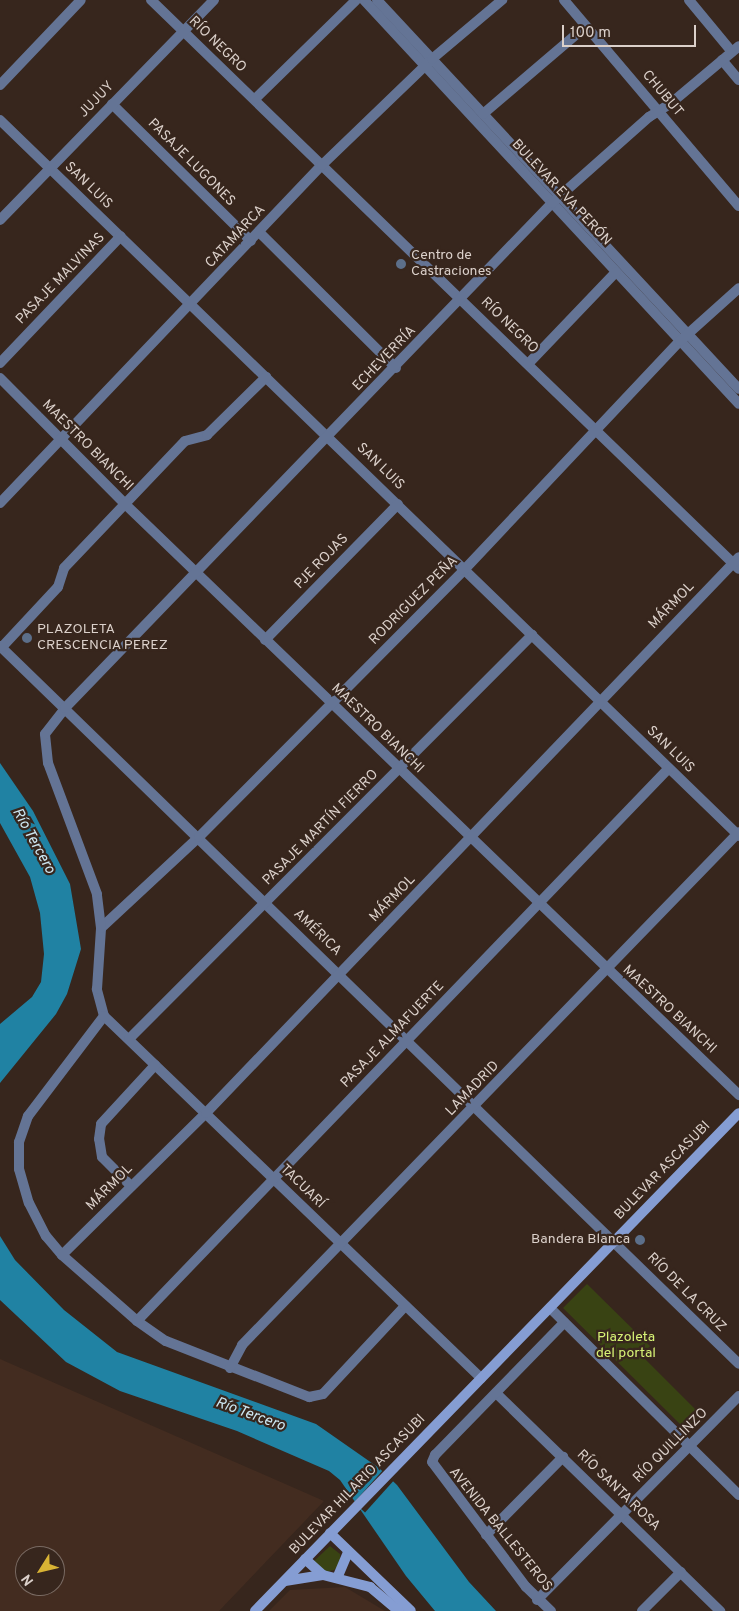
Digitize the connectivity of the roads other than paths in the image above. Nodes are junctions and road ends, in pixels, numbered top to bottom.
1 (81, 0) edge
2 (151, 0) edge
3 (214, 0) edge
4 (356, 0) edge
5 (364, 0) edge
6 (377, 0) edge
7 (502, 0) edge
8 (564, 0) edge
9 (688, 0) edge
10 (586, 26) junction
11 (182, 30) junction
12 (735, 48) edge
13 (722, 60) junction
14 (429, 62) junction
15 (739, 80) edge
16 (0, 85) edge
17 (255, 99) junction
18 (112, 104) junction
19 (658, 111) junction
20 (483, 114) junction
21 (0, 120) edge
22 (322, 165) junction
23 (50, 168) junction
24 (555, 199) junction
25 (739, 206) edge
26 (0, 220) edge
27 (259, 232) junction
28 (121, 236) junction
29 (251, 241) junction
30 (616, 272) junction
31 (739, 288) edge
32 (461, 299) junction
33 (191, 304) junction
34 (684, 337) junction
35 (0, 363) edge
36 (528, 364) junction
37 (396, 368) junction
38 (266, 377) junction
39 (0, 378) edge
40 (739, 389) edge
41 (739, 404) edge
42 (597, 431) junction
43 (328, 437) junction
44 (62, 440) junction
45 (0, 503) edge
46 (124, 503) junction
47 (398, 504) junction
48 (737, 563) edge
49 (464, 570) junction
50 (196, 572) junction
51 (532, 636) junction
52 (265, 640) junction
53 (1, 646) edge
54 (599, 700) junction
55 (331, 704) junction
56 (65, 708) junction
57 (669, 768) junction
58 (399, 769) junction
59 (738, 834) edge
60 (199, 837) junction
61 (470, 838) junction
62 (266, 903) junction
63 (538, 904) junction
64 (101, 928) junction
65 (606, 970) junction
66 (340, 975) junction
67 (104, 1016) junction
68 (129, 1039) junction
69 (406, 1041) junction
70 (156, 1065) junction
71 (739, 1095) edge
72 (475, 1107) junction
73 (206, 1113) junction
74 (739, 1113) edge
75 (274, 1178) junction
76 (131, 1186) junction
77 (614, 1241) junction
78 (342, 1244) junction
79 (62, 1255) junction
80 (406, 1306) junction
81 (550, 1308) junction
82 (137, 1321) junction
83 (564, 1323) junction
84 (739, 1364) edge
85 (230, 1368) junction
86 (480, 1378) junction
87 (496, 1392) junction
88 (739, 1396) edge
89 (690, 1447) junction
90 (563, 1457) junction
91 (739, 1495) edge
92 (622, 1514) junction
93 (330, 1533) junction
94 (486, 1535) junction
95 (348, 1552) junction
96 (305, 1559) junction
97 (681, 1572) junction
98 (323, 1575) junction
99 (338, 1576) junction
100 (285, 1581) junction
101 (537, 1600) junction
102 (255, 1611) edge
103 (398, 1611) edge
104 (411, 1611) edge
105 (551, 1611) edge
106 (642, 1611) edge
107 (720, 1611) edge

1 - 16 street
2 - 11 street, RÍO NEGRO
3 - 11 street, JUJUY
4 - 17 street
5 - 14 street, BULEVAR EVA PERÓN
6 - 14 street, BULEVAR EVA PERÓN
7 - 14 street, CATAMARCA
8 - 10 street, CHUBUT
9 - 12 street
10 - 19 street, CHUBUT
10 - 20 street
11 - 17 street, RÍO NEGRO
11 - 18 street, JUJUY
12 - 13 street, ECHEVERRÍA
13 - 15 street
13 - 19 street, ECHEVERRÍA
14 - 20 street, BULEVAR EVA PERÓN
14 - 22 street, CATAMARCA
14 - 24 street, BULEVAR EVA PERÓN
17 - 22 street, RÍO NEGRO
18 - 23 street, JUJUY
18 - 29 street, PASAJE LUGONES
19 - 24 street, ECHEVERRÍA
19 - 25 street, CHUBUT
20 - 24 street, BULEVAR EVA PERÓN
21 - 23 street, SAN LUIS
22 - 27 street, CATAMARCA
22 - 32 street, RÍO NEGRO
23 - 26 street, JUJUY
23 - 28 street, SAN LUIS
24 - 30 street, BULEVAR EVA PERÓN
24 - 32 street, ECHEVERRÍA
24 - 34 street, BULEVAR EVA PERÓN
27 - 29 street, CATAMARCA
27 - 37 street
28 - 33 street, SAN LUIS
28 - 35 street, PASAJE MALVINAS
29 - 33 street, CATAMARCA
30 - 34 street, BULEVAR EVA PERÓN
30 - 36 street
31 - 34 street, RODRIGUEZ PEÑA
32 - 36 street, RÍO NEGRO
32 - 37 street, ECHEVERRÍA
33 - 38 street, SAN LUIS
33 - 44 street, CATAMARCA
34 - 40 street, BULEVAR EVA PERÓN
34 - 41 street, BULEVAR EVA PERÓN
34 - 42 street, RODRIGUEZ PEÑA
36 - 42 street, RÍO NEGRO
37 - 43 street, ECHEVERRÍA
38 - 43 street, SAN LUIS
38 - 46 street
39 - 44 street, MAESTRO BIANCHI
42 - 48 street, RÍO NEGRO
42 - 49 street, RODRIGUEZ PEÑA
43 - 47 street, SAN LUIS
43 - 50 street, ECHEVERRÍA
44 - 45 street, CATAMARCA
44 - 46 street, MAESTRO BIANCHI
46 - 50 street, MAESTRO BIANCHI
46 - 53 street
47 - 49 street, SAN LUIS
47 - 52 street, PJE ROJAS
48 - 54 street, MÁRMOL
49 - 51 street, SAN LUIS
49 - 55 street, RODRIGUEZ PEÑA
50 - 52 street, MAESTRO BIANCHI
50 - 56 street, ECHEVERRÍA
51 - 54 street, SAN LUIS
51 - 58 street, PASAJE MARTÍN FIERRO
52 - 55 street, MAESTRO BIANCHI
53 - 56 street, AMÉRICA
54 - 57 street, SAN LUIS
54 - 61 street, MÁRMOL
55 - 58 street, MAESTRO BIANCHI
55 - 60 street, RODRIGUEZ PEÑA
56 - 60 street, AMÉRICA
56 - 64 street, ECHEVERRÍA
57 - 59 street, SAN LUIS
57 - 63 street, PASAJE ALMAFUERTE
58 - 61 street, MAESTRO BIANCHI
58 - 62 street, PASAJE MARTÍN FIERRO
59 - 65 street, LAMADRID
60 - 62 street, AMÉRICA
60 - 64 street, RODRIGUEZ PEÑA
61 - 63 street, MAESTRO BIANCHI
61 - 66 street, MÁRMOL
62 - 66 street, AMÉRICA
62 - 68 street, PASAJE MARTÍN FIERRO
63 - 65 street, MAESTRO BIANCHI
63 - 69 street, PASAJE ALMAFUERTE
64 - 67 street, ECHEVERRÍA
65 - 71 street, MAESTRO BIANCHI
65 - 72 street, LAMADRID
66 - 69 street, AMÉRICA
66 - 73 street, MÁRMOL
67 - 68 street, TACUARÍ
67 - 79 street
68 - 70 street, TACUARÍ
69 - 72 street, AMÉRICA
69 - 75 street, PASAJE ALMAFUERTE
70 - 73 street, TACUARÍ
70 - 76 street
72 - 77 street, AMÉRICA
72 - 78 street, LAMADRID
73 - 75 street, TACUARÍ
73 - 76 street, MÁRMOL
74 - 77 main road, BULEVAR ASCASUBI
75 - 78 street, TACUARÍ
75 - 82 street, PASAJE ALMAFUERTE
76 - 79 street, MÁRMOL
77 - 81 main road, BULEVAR ASCASUBI
77 - 84 street, RÍO DE LA CRUZ
78 - 80 street, TACUARÍ
78 - 85 street, LAMADRID
79 - 82 street
80 - 85 street
80 - 86 street, TACUARÍ
81 - 83 street
81 - 86 main road, BULEVAR ASCASUBI
82 - 85 street
83 - 87 street
83 - 89 street
86 - 93 main road, BULEVAR HILARIO ASCASUBI
87 - 90 street, RÍO SANTA ROSA
87 - 94 street, AVENIDA BALLESTEROS
88 - 89 street, RÍO QUILLINZO
89 - 91 street
89 - 92 street, RÍO QUILLINZO
90 - 92 street, RÍO SANTA ROSA
90 - 94 street
92 - 97 street, RÍO SANTA ROSA
92 - 101 street, RÍO QUILLINZO
93 - 95 main road
93 - 96 main road, BULEVAR HILARIO ASCASUBI
94 - 101 street, AVENIDA BALLESTEROS
95 - 99 main road
95 - 104 main road
96 - 98 main road
96 - 100 main road, BULEVAR HILARIO ASCASUBI
97 - 106 street
97 - 107 street, RÍO SANTA ROSA
98 - 99 main road
98 - 100 main road
99 - 103 main road
100 - 102 main road, BULEVAR HILARIO ASCASUBI
101 - 105 street, AVENIDA BALLESTEROS

